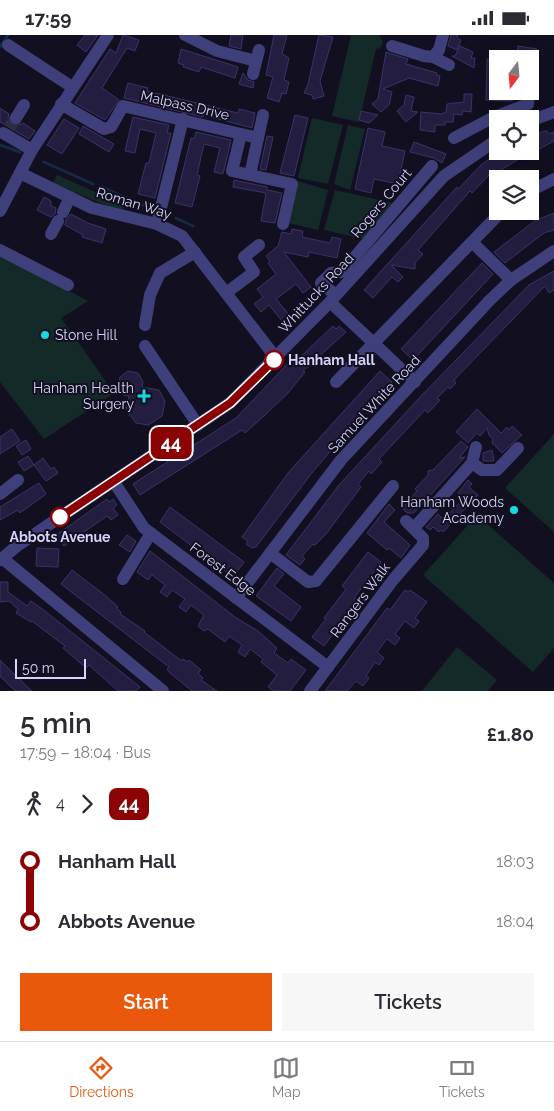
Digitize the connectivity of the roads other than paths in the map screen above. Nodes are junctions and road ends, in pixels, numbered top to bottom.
1 (108, 35) edge
2 (185, 35) edge
3 (443, 35) edge
4 (8, 45) dead end
5 (392, 46) dead end
6 (433, 57) junction
7 (256, 61) dead end
8 (449, 65) dead end
9 (72, 87) junction
10 (528, 100) edge
11 (61, 104) junction
12 (24, 105) dead end
13 (517, 110) edge
14 (554, 111) edge
15 (263, 115) dead end
16 (539, 117) edge
17 (183, 119) junction
18 (489, 124) edge
19 (241, 134) junction
20 (258, 138) junction
21 (454, 138) dead end
22 (489, 145) edge
23 (32, 150) junction
24 (432, 166) dead end
25 (20, 173) junction
26 (250, 175) junction
27 (554, 179) edge
28 (539, 186) edge
29 (70, 197) junction
30 (0, 211) edge
31 (493, 220) edge
32 (158, 224) junction
33 (283, 224) dead end
34 (52, 234) dead end
35 (472, 242) junction
36 (259, 245) dead end
37 (0, 250) edge
38 (554, 251) edge
39 (195, 252) junction
40 (511, 280) junction
41 (68, 285) dead end
42 (226, 293) junction
43 (333, 298) junction
44 (145, 325) dead end
45 (374, 343) junction
46 (145, 346) dead end
47 (276, 358) junction
48 (336, 382) dead end
49 (415, 382) junction
50 (198, 425) junction
51 (476, 447) dead end
52 (518, 448) dead end
53 (477, 467) junction
54 (18, 480) dead end
55 (114, 481) junction
56 (393, 486) dead end
57 (0, 494) edge
58 (151, 533) junction
59 (270, 553) junction
60 (1, 559) edge
61 (123, 579) dead end
62 (236, 598) junction
63 (328, 667) junction
64 (163, 691) edge
65 (310, 691) edge

1 - 9 street
2 - 7 street
3 - 6 street
4 - 9 street
5 - 6 street
6 - 8 street
9 - 11 street
10 - 13 street
11 - 17 street, Malpass Drive
11 - 23 street
12 - 23 street
14 - 16 street
15 - 20 street
17 - 19 street, Malpass Drive
17 - 32 street
18 - 21 street
19 - 20 street
19 - 26 street, Malpass Drive
20 - 26 street
22 - 43 street, Whittucks Road
23 - 25 street
24 - 43 street, Rogers Court
25 - 29 street, Roman Way
25 - 30 street
26 - 33 street, Malpass Drive
27 - 28 street
29 - 32 street, Roman Way
29 - 34 street
31 - 35 street
32 - 39 street, Roman Way
35 - 40 street
35 - 45 street
36 - 42 street
37 - 41 street
38 - 40 street, Samuel White Road
39 - 42 street, Roman Way
39 - 44 street
40 - 49 street, Samuel White Road
42 - 47 street, Roman Way
43 - 45 street
43 - 47 street, Whittucks Road
45 - 48 street
45 - 49 street
46 - 50 street
47 - 50 street, Whittucks Road
49 - 59 street, Samuel White Road
50 - 55 street, Whittucks Road
51 - 53 street, Rangers Walk
52 - 53 street
53 - 63 street, Rangers Walk
54 - 57 street
55 - 58 street, Forest Edge
55 - 60 street, Whittucks Road
56 - 59 street
58 - 61 street
58 - 62 street, Forest Edge
59 - 62 street, Samuel White Road
60 - 64 street
62 - 63 street, Forest Edge
63 - 65 street, Rangers Walk

